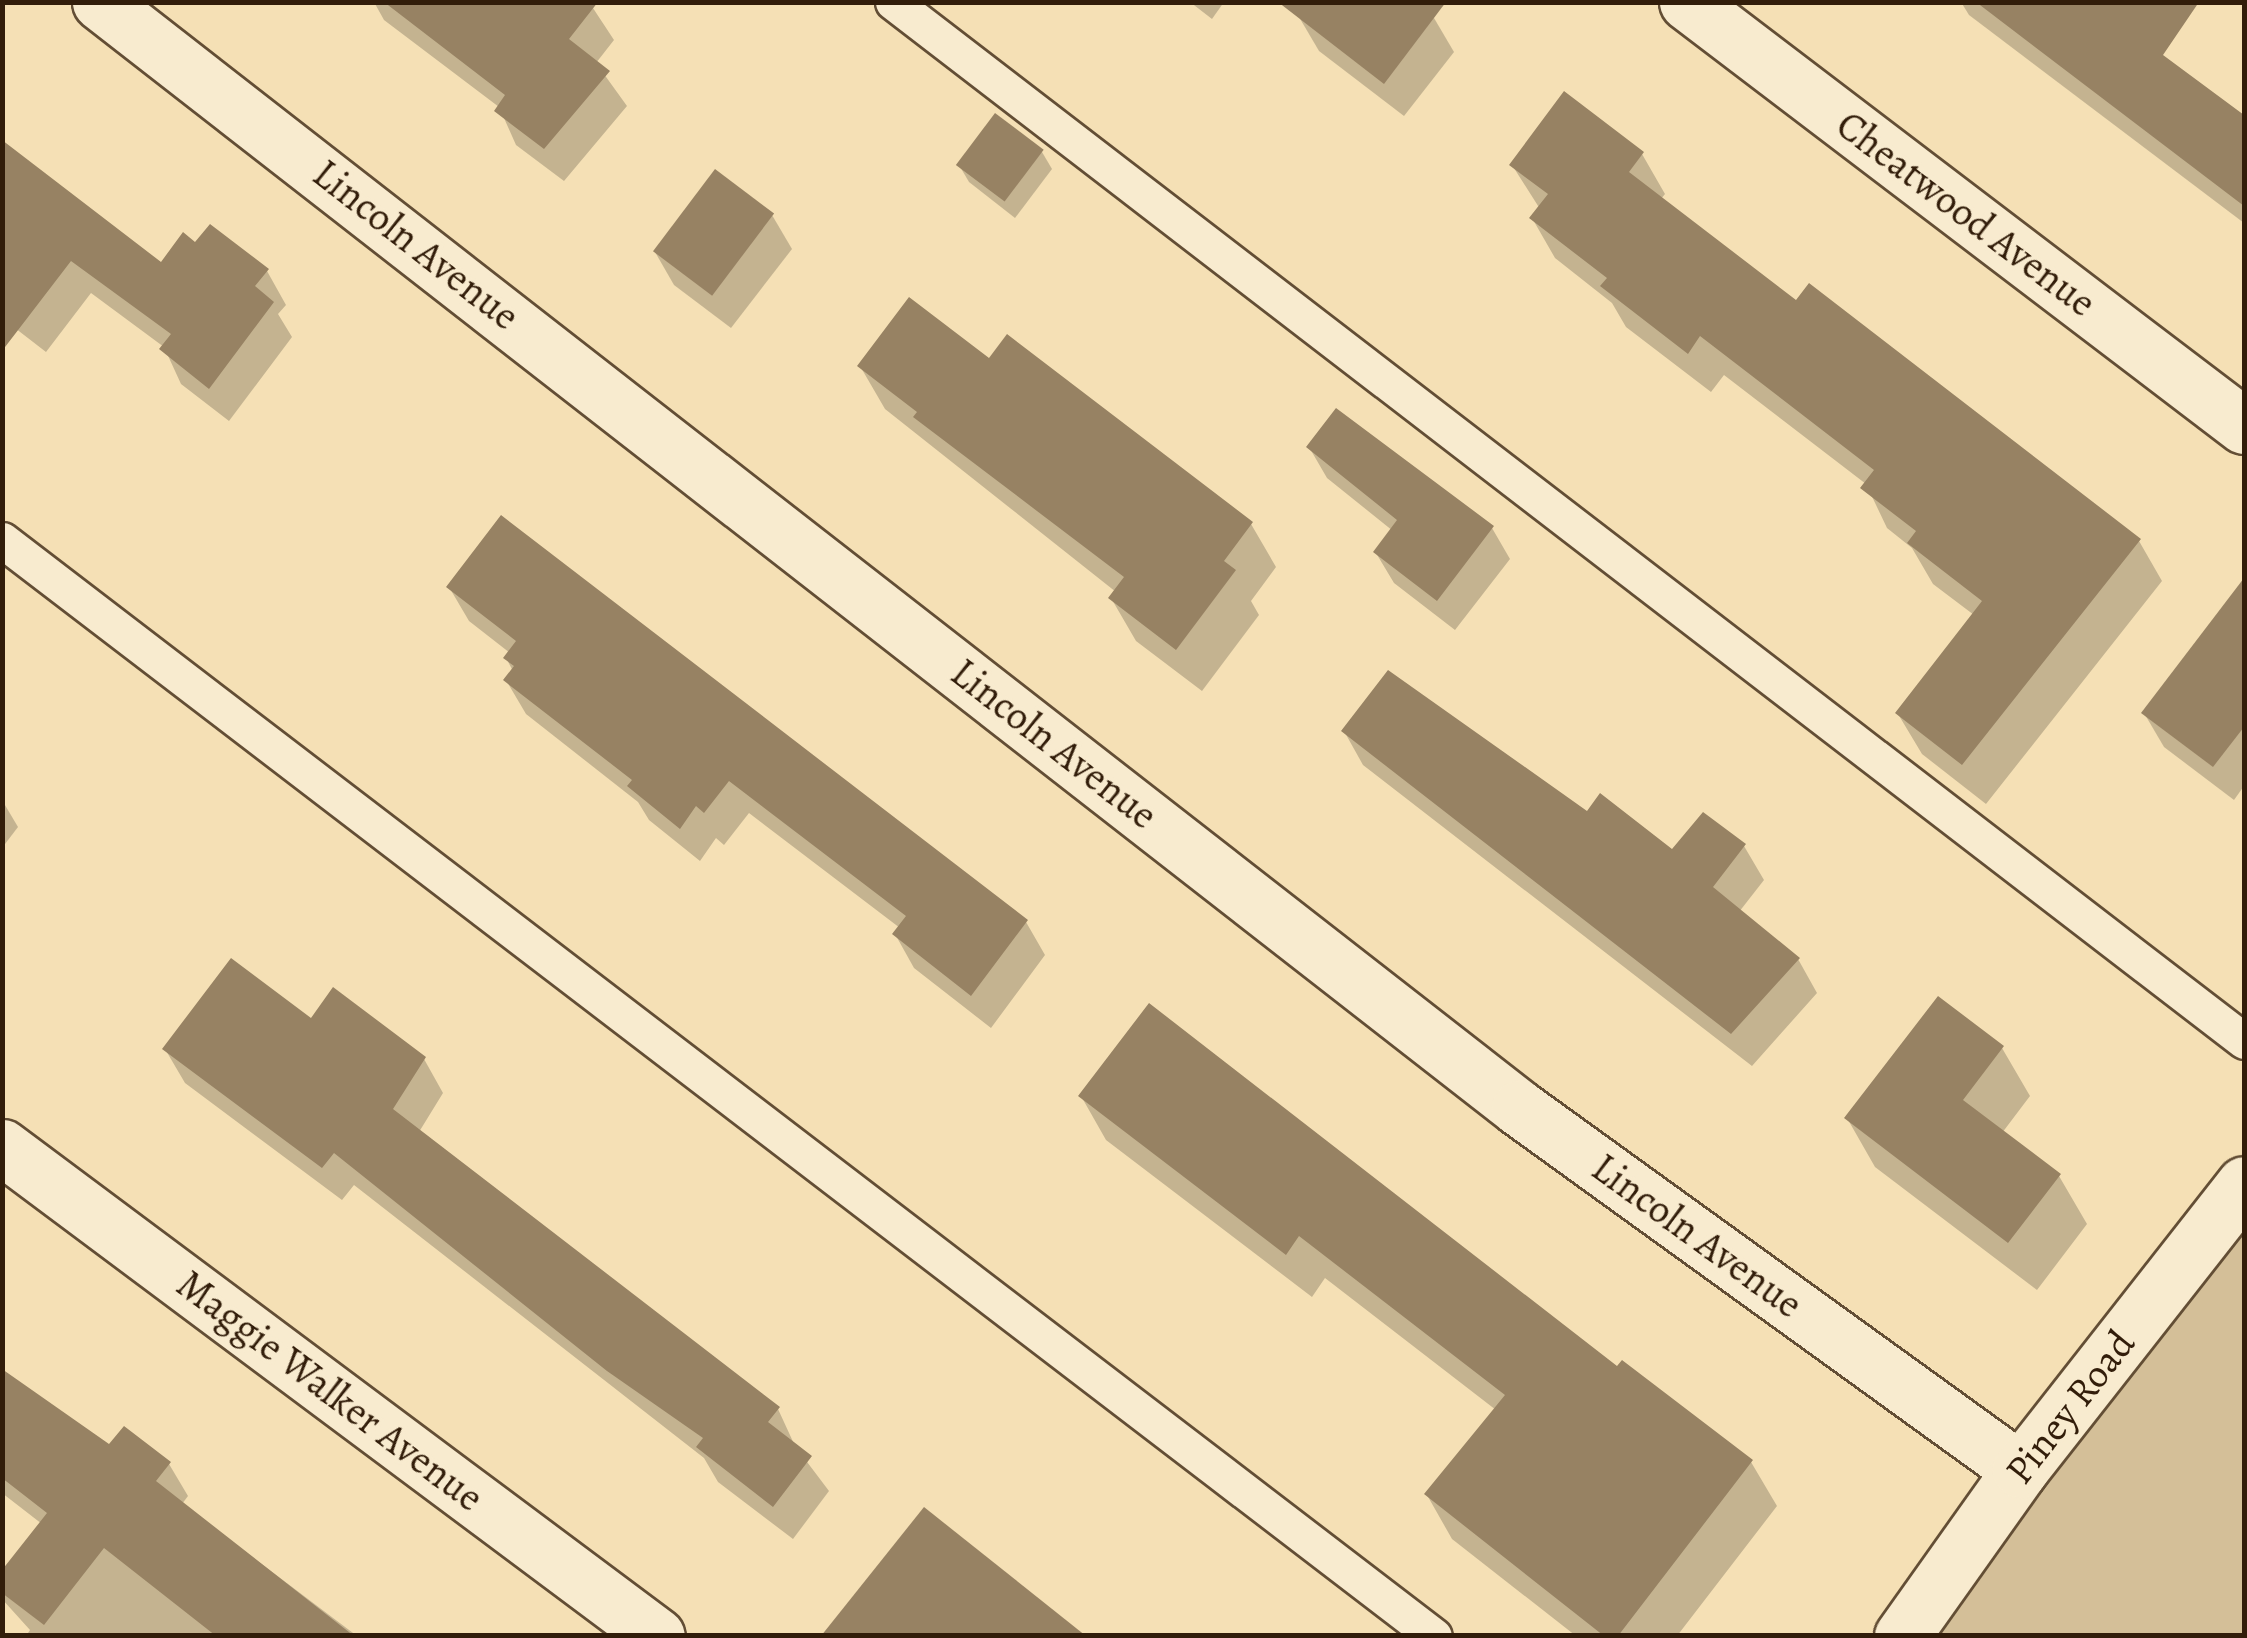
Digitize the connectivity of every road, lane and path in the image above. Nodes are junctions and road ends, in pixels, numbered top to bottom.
1 (100, 2) edge
2 (893, 2) edge
3 (1687, 2) edge
4 (2244, 426) edge
5 (2, 540) edge
6 (2244, 1042) edge
7 (2, 1147) edge
8 (2244, 1184) edge
9 (2020, 1470) junction
10 (657, 1636) edge
11 (1434, 1636) edge
12 (1902, 1636) edge

1 - 9 street, Lincoln Avenue
2 - 6 lane
3 - 4 street, Cheatwood Avenue
5 - 11 lane
7 - 10 street, Maggie Walker Avenue
8 - 9 street, Piney Road
9 - 12 street, Piney Road

